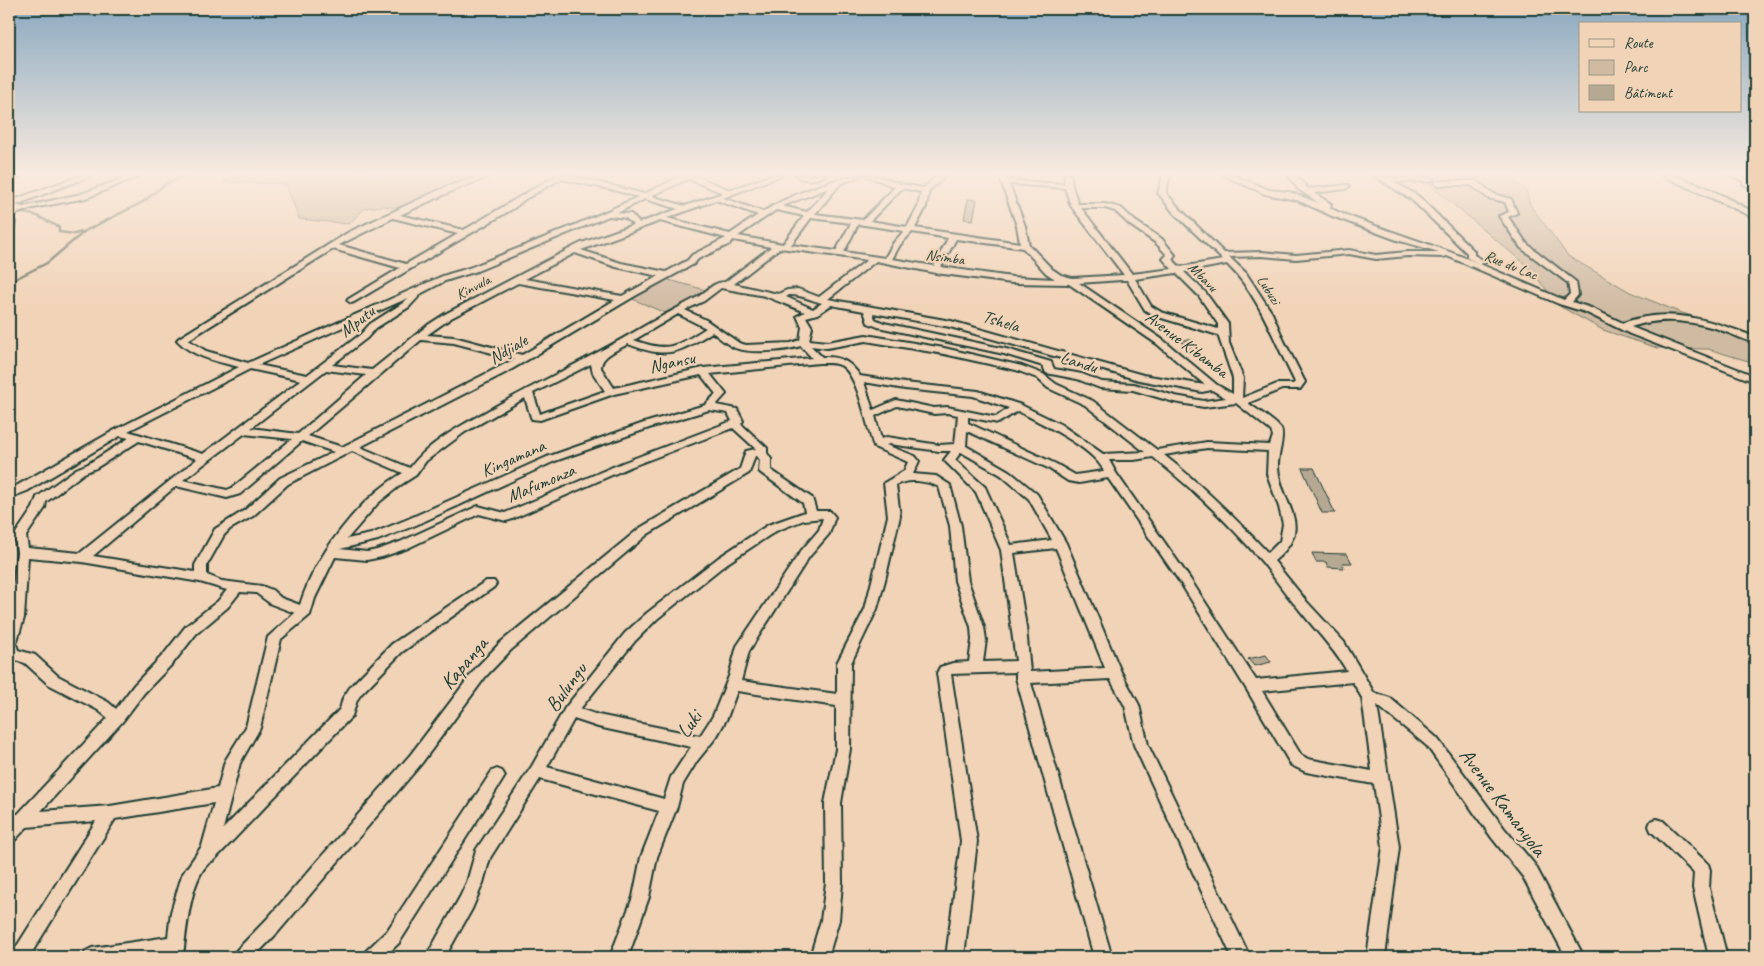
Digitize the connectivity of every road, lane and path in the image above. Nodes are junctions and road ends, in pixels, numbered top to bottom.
1 (381, 220) edge
2 (412, 220) edge
3 (488, 220) edge
4 (593, 220) edge
5 (633, 220) edge
6 (653, 220) edge
7 (666, 220) edge
8 (756, 220) edge
9 (805, 220) edge
10 (847, 220) edge
11 (915, 220) edge
12 (1019, 220) edge
13 (1086, 220) edge
14 (1130, 220) edge
15 (1186, 220) edge
16 (1351, 220) edge
17 (1438, 220) edge
18 (1507, 220) edge
19 (9, 221) edge
20 (861, 222) junction
21 (638, 225) junction
22 (910, 229) junction
23 (9, 231) edge
24 (466, 233) junction
25 (953, 236) junction
26 (730, 238) junction
27 (332, 246) junction
28 (782, 246) junction
29 (1025, 246) junction
30 (574, 250) junction
31 (839, 254) junction
32 (1454, 255) junction
33 (1227, 258) junction
34 (874, 259) junction
35 (887, 261) junction
36 (407, 267) junction
37 (936, 270) junction
38 (1491, 270) junction
39 (1178, 271) junction
40 (666, 275) junction
41 (1129, 276) junction
42 (516, 280) junction
43 (1069, 280) junction
44 (727, 285) junction
45 (419, 291) junction
46 (779, 297) junction
47 (624, 299) junction
48 (351, 300) dead end
49 (825, 301) junction
50 (1566, 303) junction
51 (375, 308) junction
52 (678, 310) junction
53 (868, 310) junction
54 (815, 312) junction
55 (377, 323) junction
56 (712, 328) junction
57 (1626, 329) junction
58 (1222, 333) junction
59 (420, 337) junction
60 (626, 340) junction
61 (1755, 340) edge
62 (804, 342) junction
63 (609, 350) junction
64 (524, 359) junction
65 (819, 360) junction
66 (248, 366) junction
67 (324, 367) junction
68 (703, 371) junction
69 (374, 373) junction
70 (309, 378) junction
71 (857, 378) junction
72 (1755, 379) edge
73 (1213, 387) junction
74 (528, 392) junction
75 (611, 392) junction
76 (1239, 401) junction
77 (709, 407) junction
78 (1017, 407) junction
79 (870, 415) junction
80 (963, 419) junction
81 (735, 424) junction
82 (241, 430) junction
83 (118, 432) junction
84 (138, 438) junction
85 (300, 438) junction
86 (878, 445) junction
87 (960, 447) junction
88 (1274, 448) junction
89 (347, 449) junction
90 (761, 452) junction
91 (1156, 454) junction
92 (1101, 457) junction
93 (205, 458) junction
94 (412, 473) junction
95 (1110, 474) junction
96 (903, 476) junction
97 (174, 482) junction
98 (9, 494) edge
99 (811, 515) junction
100 (1060, 543) junction
101 (333, 549) junction
102 (1007, 550) junction
103 (23, 552) junction
104 (82, 558) junction
105 (1267, 560) junction
106 (201, 578) junction
107 (490, 584) dead end
108 (237, 586) junction
109 (305, 612) junction
110 (974, 668) junction
111 (1023, 672) junction
112 (1114, 673) junction
113 (1356, 676) junction
114 (733, 684) junction
115 (1252, 686) junction
116 (1369, 697) junction
117 (844, 701) junction
118 (570, 712) junction
119 (117, 718) junction
120 (703, 743) junction
121 (537, 771) junction
122 (497, 776) dead end
123 (1382, 780) junction
124 (225, 794) junction
125 (669, 807) junction
126 (110, 813) junction
127 (16, 822) edge
128 (1657, 826) dead end
129 (9, 835) edge
130 (190, 874) junction
131 (175, 951) edge
132 (20, 957) edge
133 (92, 957) edge
134 (242, 957) edge
135 (372, 957) edge
136 (435, 957) edge
137 (619, 957) edge
138 (819, 957) edge
139 (955, 957) edge
140 (1103, 957) edge
141 (1241, 957) edge
142 (1376, 957) edge
143 (1575, 957) edge
144 (1718, 957) edge

1 - 27 street
2 - 24 street
3 - 24 street
4 - 45 street, Mputu
5 - 21 street
6 - 21 street, Kinvula
7 - 26 street, Nsimba
8 - 26 street, Ndjiale
9 - 28 street
10 - 20 street
11 - 22 street
12 - 29 street
13 - 41 street
14 - 39 street, Mbavu
15 - 33 street, Lubuzi
16 - 32 street, Rue du Lac
17 - 38 street
18 - 50 street
19 - 23 street
20 - 22 street
20 - 31 street
21 - 30 street, Kinvula
22 - 25 street
22 - 35 street
24 - 36 street
25 - 29 street
25 - 37 street
26 - 28 street, Nsimba
26 - 40 street, Ndjiale
27 - 36 street
27 - 66 street
28 - 31 street, Nsimba
28 - 44 street
29 - 43 street, Avenue Kibamba
30 - 40 street
30 - 42 street, Kinvula
31 - 34 street, Nsimba
32 - 33 street, Nsimba
32 - 38 street, Rue du Lac
33 - 39 street, Nsimba
33 - 76 street, Lubuzi
34 - 35 street, Nsimba
34 - 49 street
35 - 37 street, Nsimba
36 - 48 street
37 - 43 street, Nsimba
38 - 50 street, Rue du Lac
39 - 41 street, Nsimba
39 - 58 street, Mbavu
40 - 47 street, Ndjiale
41 - 43 street, Nsimba
41 - 58 street
42 - 47 street
42 - 59 street, Kinvula
43 - 73 street, Avenue Kibamba
44 - 46 street
44 - 52 street
45 - 51 street
45 - 55 street, Mputu
46 - 49 street, Tshela
46 - 54 street
47 - 64 street, Ndjiale
49 - 53 street, Tshela
49 - 54 street
50 - 57 street, Rue du Lac
51 - 55 street
51 - 66 street
52 - 56 street
52 - 60 street
53 - 73 street, Tshela
53 - 76 street, Landu
54 - 62 street
55 - 67 street, Mputu
56 - 60 street
56 - 62 street
57 - 61 street
57 - 72 street, Rue du Lac
58 - 76 street, Mbavu
59 - 64 street
59 - 69 street, Kinvula
60 - 63 street
62 - 65 street
62 - 91 street
63 - 74 street
63 - 75 street
64 - 89 street, Ndjiale
65 - 68 street, Ngansu
65 - 71 street, Ngansu
66 - 70 street
66 - 83 street
67 - 69 street
67 - 70 street, Mputu
68 - 75 street, Ngansu
68 - 77 street
69 - 85 street, Kinvula
70 - 82 street, Mputu
71 - 78 street
71 - 79 street
73 - 76 street, Avenue Kibamba
74 - 75 street, Ngansu
74 - 94 street
76 - 88 street, Avenue Kibamba
77 - 81 street
77 - 101 street, Kingamana
78 - 80 street
78 - 92 street
79 - 80 street
79 - 86 street
80 - 87 street
80 - 95 street
81 - 90 street
81 - 101 street, Mafumonza
82 - 85 street
82 - 93 street, Mputu
83 - 84 street
83 - 98 street
84 - 93 street
84 - 103 street
85 - 89 street
85 - 97 street, Kinvula
86 - 87 street
86 - 96 street
87 - 100 street
87 - 102 street
88 - 91 street
88 - 105 street, Avenue Kibamba
89 - 94 street
89 - 106 street, Ndjiale
90 - 99 street
90 - 134 street, Kapanga
91 - 92 street
91 - 105 street
92 - 95 street
93 - 97 street, Mputu
94 - 101 street
95 - 115 street
96 - 110 street
96 - 117 street
97 - 104 street, Mputu
99 - 114 street, Luki
99 - 118 street, Bulungu
100 - 102 street
100 - 112 street
101 - 109 street
102 - 111 street
103 - 104 street
103 - 119 street
104 - 106 street
105 - 113 street
106 - 108 street
107 - 130 street
108 - 109 street
108 - 119 street
109 - 124 street
110 - 111 street
110 - 139 street
111 - 112 street
111 - 140 street
112 - 141 street
113 - 115 street
113 - 116 street
114 - 117 street
114 - 120 street, Luki
115 - 123 street
116 - 123 street
116 - 143 street, Avenue Kamanyola
117 - 138 street
118 - 120 street
118 - 121 street, Bulungu
119 - 127 street
120 - 125 street, Luki
121 - 125 street
121 - 136 street, Bulungu
122 - 135 street
123 - 142 street
124 - 126 street
124 - 130 street
125 - 137 street, Luki
126 - 127 street
126 - 132 street
127 - 129 street
128 - 144 street
130 - 131 street
131 - 133 street

